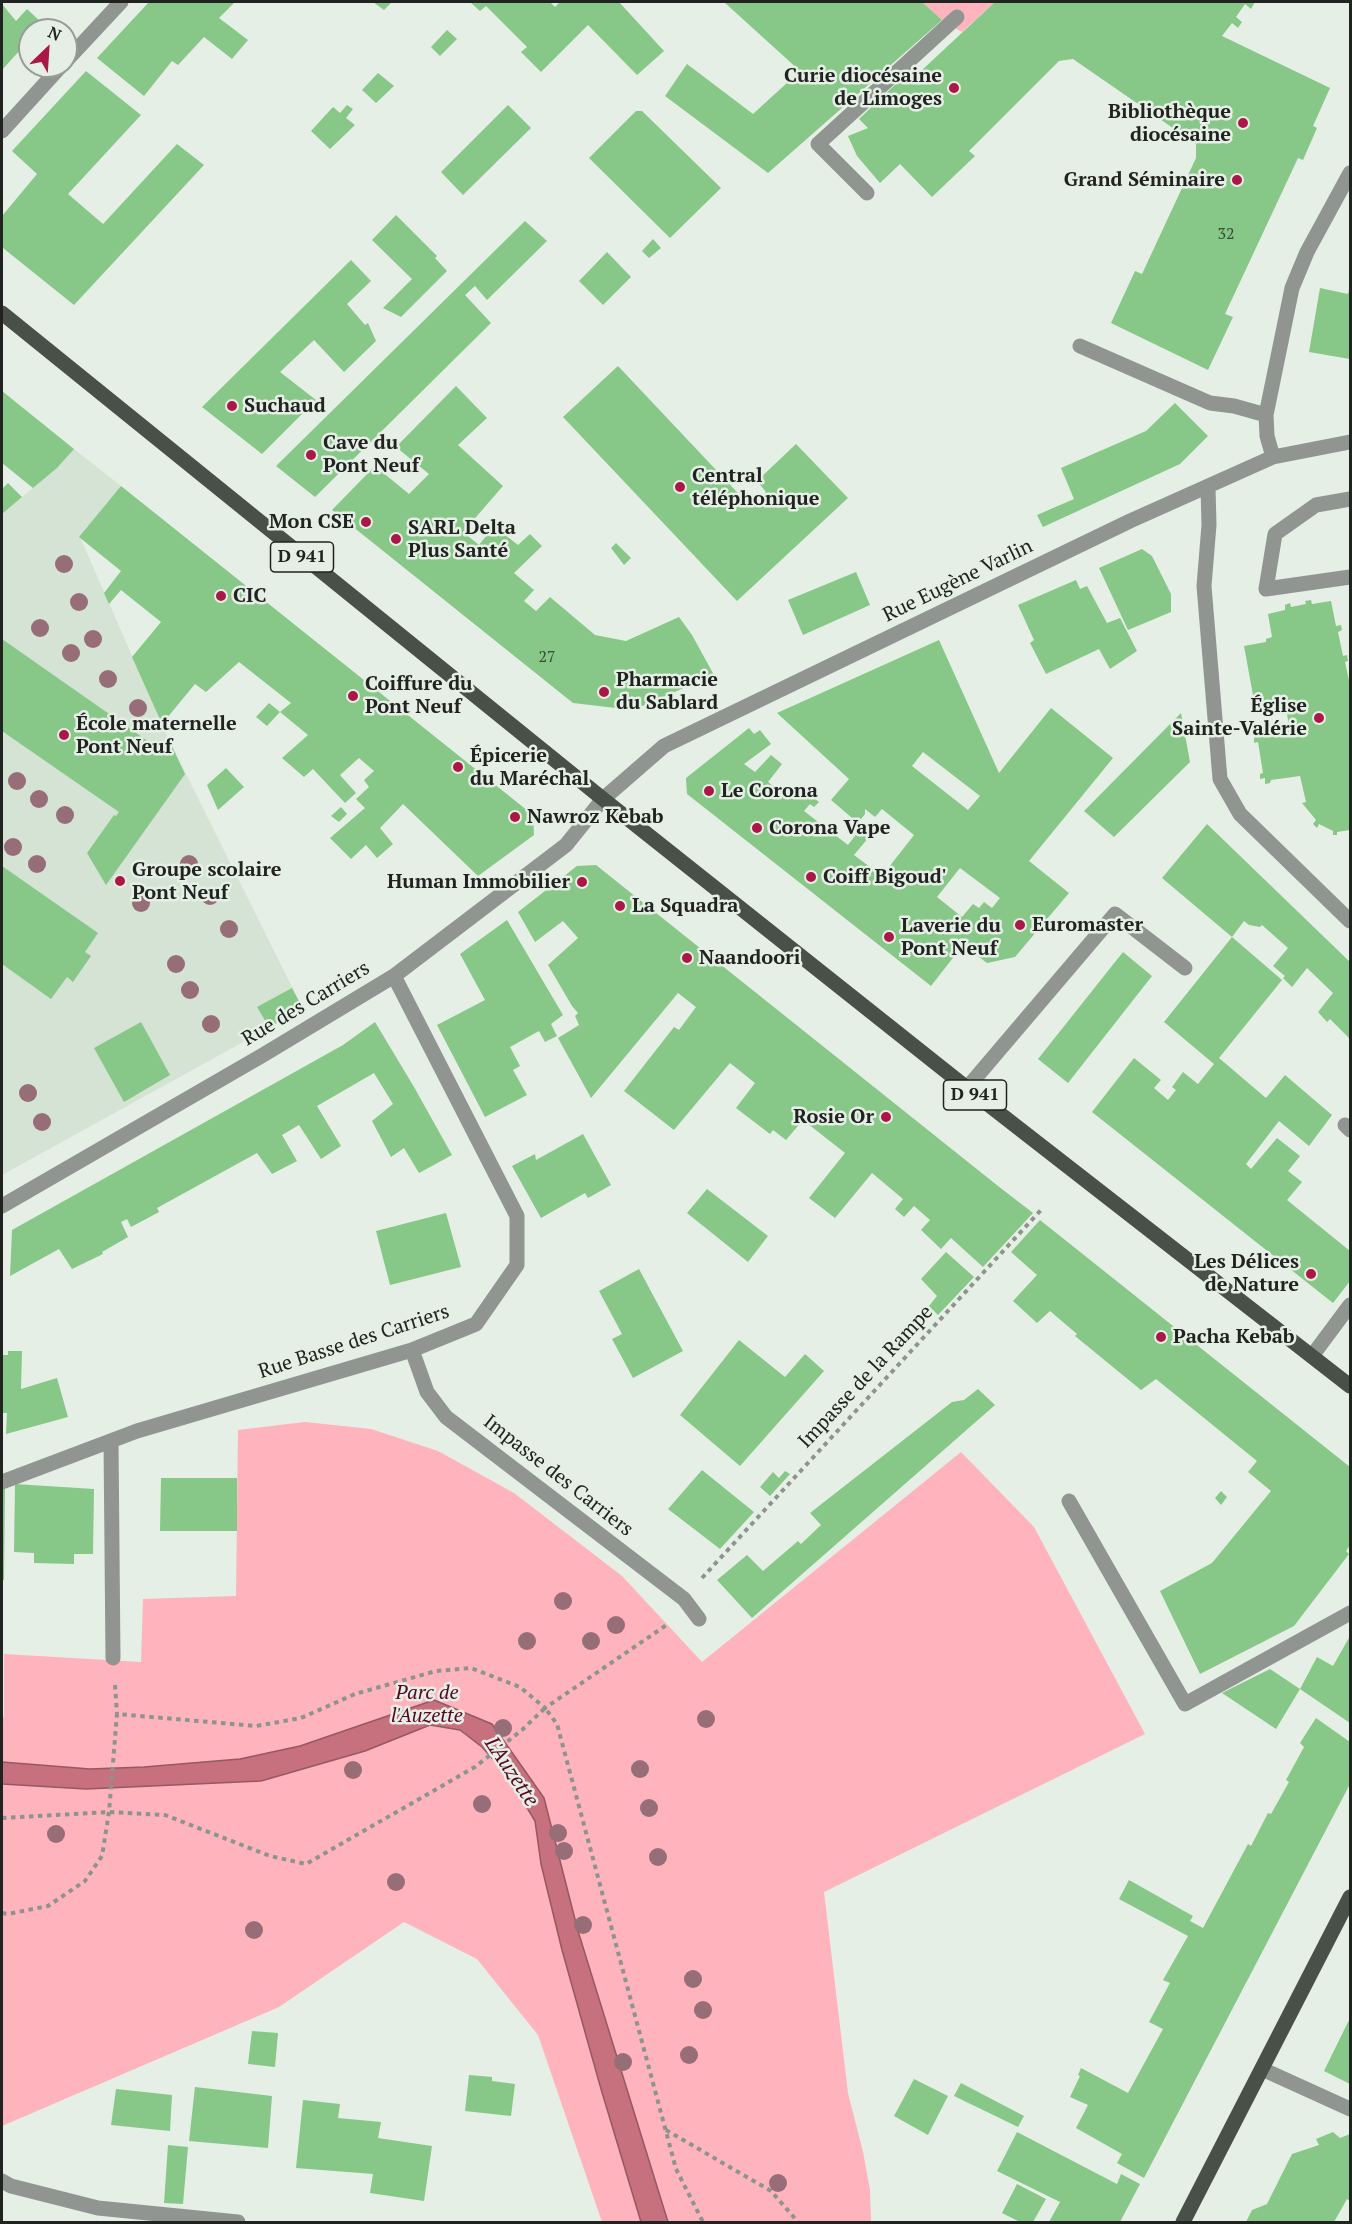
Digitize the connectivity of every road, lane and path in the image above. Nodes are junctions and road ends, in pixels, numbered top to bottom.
1 (121, 2) edge
2 (957, 17) dead end
3 (78, 48) edge
4 (50, 78) edge
5 (2, 131) edge
6 (1350, 173) edge
7 (867, 193) dead end
8 (2, 314) edge
9 (1080, 346) dead end
10 (1266, 415) junction
11 (1350, 442) edge
12 (1273, 457) junction
13 (1208, 487) junction
14 (1350, 499) edge
15 (1350, 577) edge
16 (603, 799) junction
17 (1350, 921) edge
18 (1185, 968) dead end
19 (394, 976) junction
20 (967, 1088) junction
21 (2, 1206) edge
22 (1041, 1210) dead end
23 (1350, 1305) edge
24 (412, 1350) junction
25 (1312, 1356) junction
26 (1350, 1386) edge
27 (111, 1441) junction
28 (2, 1482) edge
29 (1069, 1501) dead end
30 (713, 1564) dead end
31 (690, 1606) junction
32 (1350, 1613) edge
33 (699, 1619) dead end
34 (113, 1658) dead end
35 (545, 1708) junction
36 (109, 1812) junction
37 (2, 1818) edge
38 (1350, 1897) edge
39 (2, 1913) edge
40 (1262, 2069) junction
41 (1350, 2109) edge
42 (665, 2129) junction
43 (2, 2181) edge
44 (238, 2223) edge
45 (703, 2223) edge
46 (798, 2223) edge
47 (1183, 2223) edge

1 - 3 street
2 - 7 street
4 - 5 street
6 - 10 street
8 - 16 main road, D 941
9 - 10 street
10 - 12 street
11 - 12 street, Rue Eugène Varlin
12 - 13 street, Rue Eugène Varlin
13 - 16 street, Rue Eugène Varlin
13 - 17 street
14 - 15 street
16 - 19 street, Rue des Carriers
16 - 20 main road, D 941
18 - 20 street
19 - 21 street, Rue des Carriers
19 - 24 street, Rue Basse des Carriers
20 - 25 main road, D 941
22 - 30 path, Impasse de la Rampe
23 - 25 street
24 - 27 street, Rue Basse des Carriers
24 - 31 street, Impasse des Carriers
25 - 26 main road, D 941
27 - 28 street, Rue Basse des Carriers
27 - 34 street
29 - 32 street
31 - 33 street, Impasse des Carriers
31 - 35 path
35 - 36 path
35 - 36 path
35 - 42 path
36 - 37 path
36 - 39 path
38 - 40 main road
40 - 41 street
40 - 47 main road
42 - 45 path
42 - 46 path
43 - 44 street

